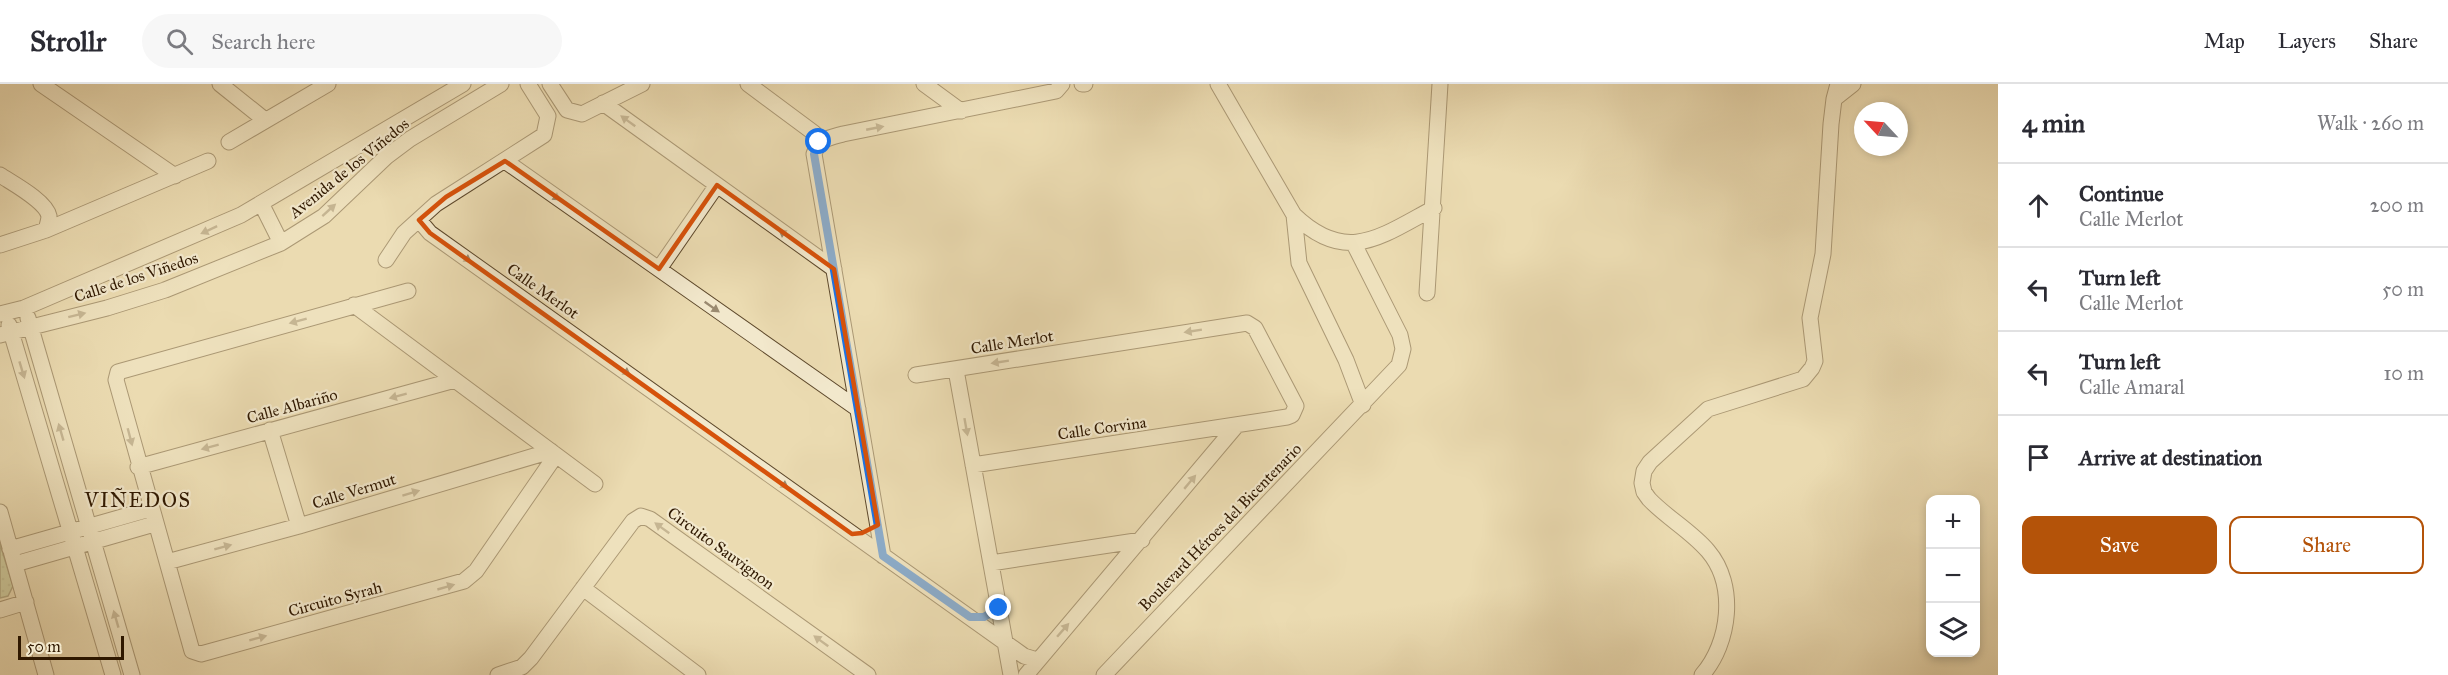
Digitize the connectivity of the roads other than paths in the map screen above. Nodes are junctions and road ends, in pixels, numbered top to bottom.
1 (41, 84) edge
2 (220, 84) edge
3 (328, 84) edge
4 (463, 84) edge
5 (501, 84) edge
6 (528, 84) edge
7 (550, 84) edge
8 (642, 84) edge
9 (748, 84) edge
10 (924, 84) edge
11 (1062, 84) edge
12 (1218, 84) edge
13 (1440, 84) edge
14 (1853, 84) edge
15 (1836, 91) edge
16 (603, 103) junction
17 (961, 111) junction
18 (265, 120) junction
19 (229, 142) dead end
20 (819, 142) junction
21 (208, 160) dead end
22 (505, 161) junction
23 (0, 175) edge
24 (175, 176) junction
25 (717, 185) junction
26 (261, 203) junction
27 (1434, 208) junction
28 (1294, 215) junction
29 (419, 220) junction
30 (46, 230) junction
31 (281, 243) junction
32 (1354, 244) junction
33 (0, 245) edge
34 (386, 260) dead end
35 (658, 269) junction
36 (834, 269) junction
37 (408, 291) dead end
38 (1427, 293) dead end
39 (354, 305) junction
40 (24, 308) junction
41 (3, 314) edge
42 (32, 327) junction
43 (5, 334) edge
44 (956, 370) junction
45 (916, 375) dead end
46 (455, 380) junction
47 (1363, 405) junction
48 (858, 409) junction
49 (1295, 411) joint
50 (1237, 425) junction
51 (270, 430) junction
52 (554, 453) junction
53 (973, 465) junction
54 (138, 466) junction
55 (595, 484) dead end
56 (0, 512) edge
57 (152, 516) junction
58 (878, 525) junction
59 (299, 526) junction
60 (88, 527) junction
61 (852, 534) junction
62 (73, 540) junction
63 (1142, 540) junction
64 (93, 543) junction
65 (10, 549) junction
66 (883, 556) junction
67 (167, 562) junction
68 (991, 563) junction
69 (15, 564) junction
70 (583, 588) junction
71 (26, 602) junction
72 (999, 608) junction
73 (0, 610) edge
74 (970, 617) junction
75 (1005, 643) junction
76 (1037, 660) junction
77 (527, 671) edge
78 (46, 675) edge
79 (113, 675) edge
80 (132, 675) edge
81 (498, 675) edge
82 (698, 675) edge
83 (868, 675) edge
84 (1011, 675) edge
85 (1026, 675) edge
86 (1104, 675) edge
87 (1702, 675) edge

1 - 24 street
2 - 18 street
3 - 18 street
4 - 26 street, Avenida de los Viñedos
31 -> 5 street, Avenida de los Viñedos
6 - 22 street
7 - 16 street
8 - 16 street
9 - 20 street
10 - 17 street
11 - 17 street
12 - 28 street
13 - 27 street
14 - 15 street
15 - 87 street
25 -> 16 street
20 -> 17 street
18 - 19 street
20 - 36 street
21 - 24 street
22 - 29 street
22 -> 35 street
23 - 30 street
24 - 30 street
25 - 35 street
36 -> 25 street
26 - 31 street
26 -> 40 street, Calle de los Viñedos
27 - 32 street
27 - 38 street
28 - 32 street
28 - 47 street
29 - 34 street
29 -> 61 street, Calle Merlot
30 - 33 street
42 -> 31 street, Calle de los Viñedos
32 - 47 street, Boulevard Héroes del Bicentenario
35 -> 48 street
36 - 48 street
37 - 39 street, Circuito Syrah
39 - 46 street
39 -> 54 street, Circuito Syrah
40 - 41 street, Calle de los Viñedos
40 - 42 street
41 - 43 street
42 - 43 street, Calle de los Viñedos
60 -> 42 street
43 -> 62 street
44 - 45 street
49 -> 44 street, Calle Merlot
44 -> 53 street, Calle Merlot
46 -> 51 street, Calle Albariño
46 - 52 street
47 - 86 street, Boulevard Héroes del Bicentenario
48 - 58 street
49 - 50 street, Calle Corvina
50 - 53 street, Calle Corvina
63 -> 50 street
51 -> 54 street, Calle Albariño
51 - 59 street
52 - 55 street
59 -> 52 street, Calle Vermut
67 -> 52 street, Circuito Syrah
53 - 68 street, Calle Merlot
54 - 57 street, Circuito Syrah
56 - 65 street
57 - 60 street
57 - 64 street
57 - 67 street, Circuito Syrah
58 - 61 street
58 - 66 street
67 -> 59 street, Calle Vermut
60 - 62 street
60 - 64 street
61 - 66 street, Calle Merlot
62 - 64 street
62 - 65 street
62 - 69 street
62 - 79 street
63 - 68 street
76 -> 63 street
80 -> 64 street
65 - 69 street
66 - 74 street, Calle Merlot
68 - 72 street, Calle Merlot
69 - 71 street
70 - 77 street, Circuito Sauvignon
70 - 82 street
83 -> 70 street, Circuito Sauvignon
71 - 73 street
71 - 78 street
72 - 74 street
72 - 75 street, Calle Merlot
74 - 75 street, Calle Merlot
75 - 76 street
75 - 84 street, Calle Merlot
76 - 85 street
77 - 81 street, Circuito Sauvignon

